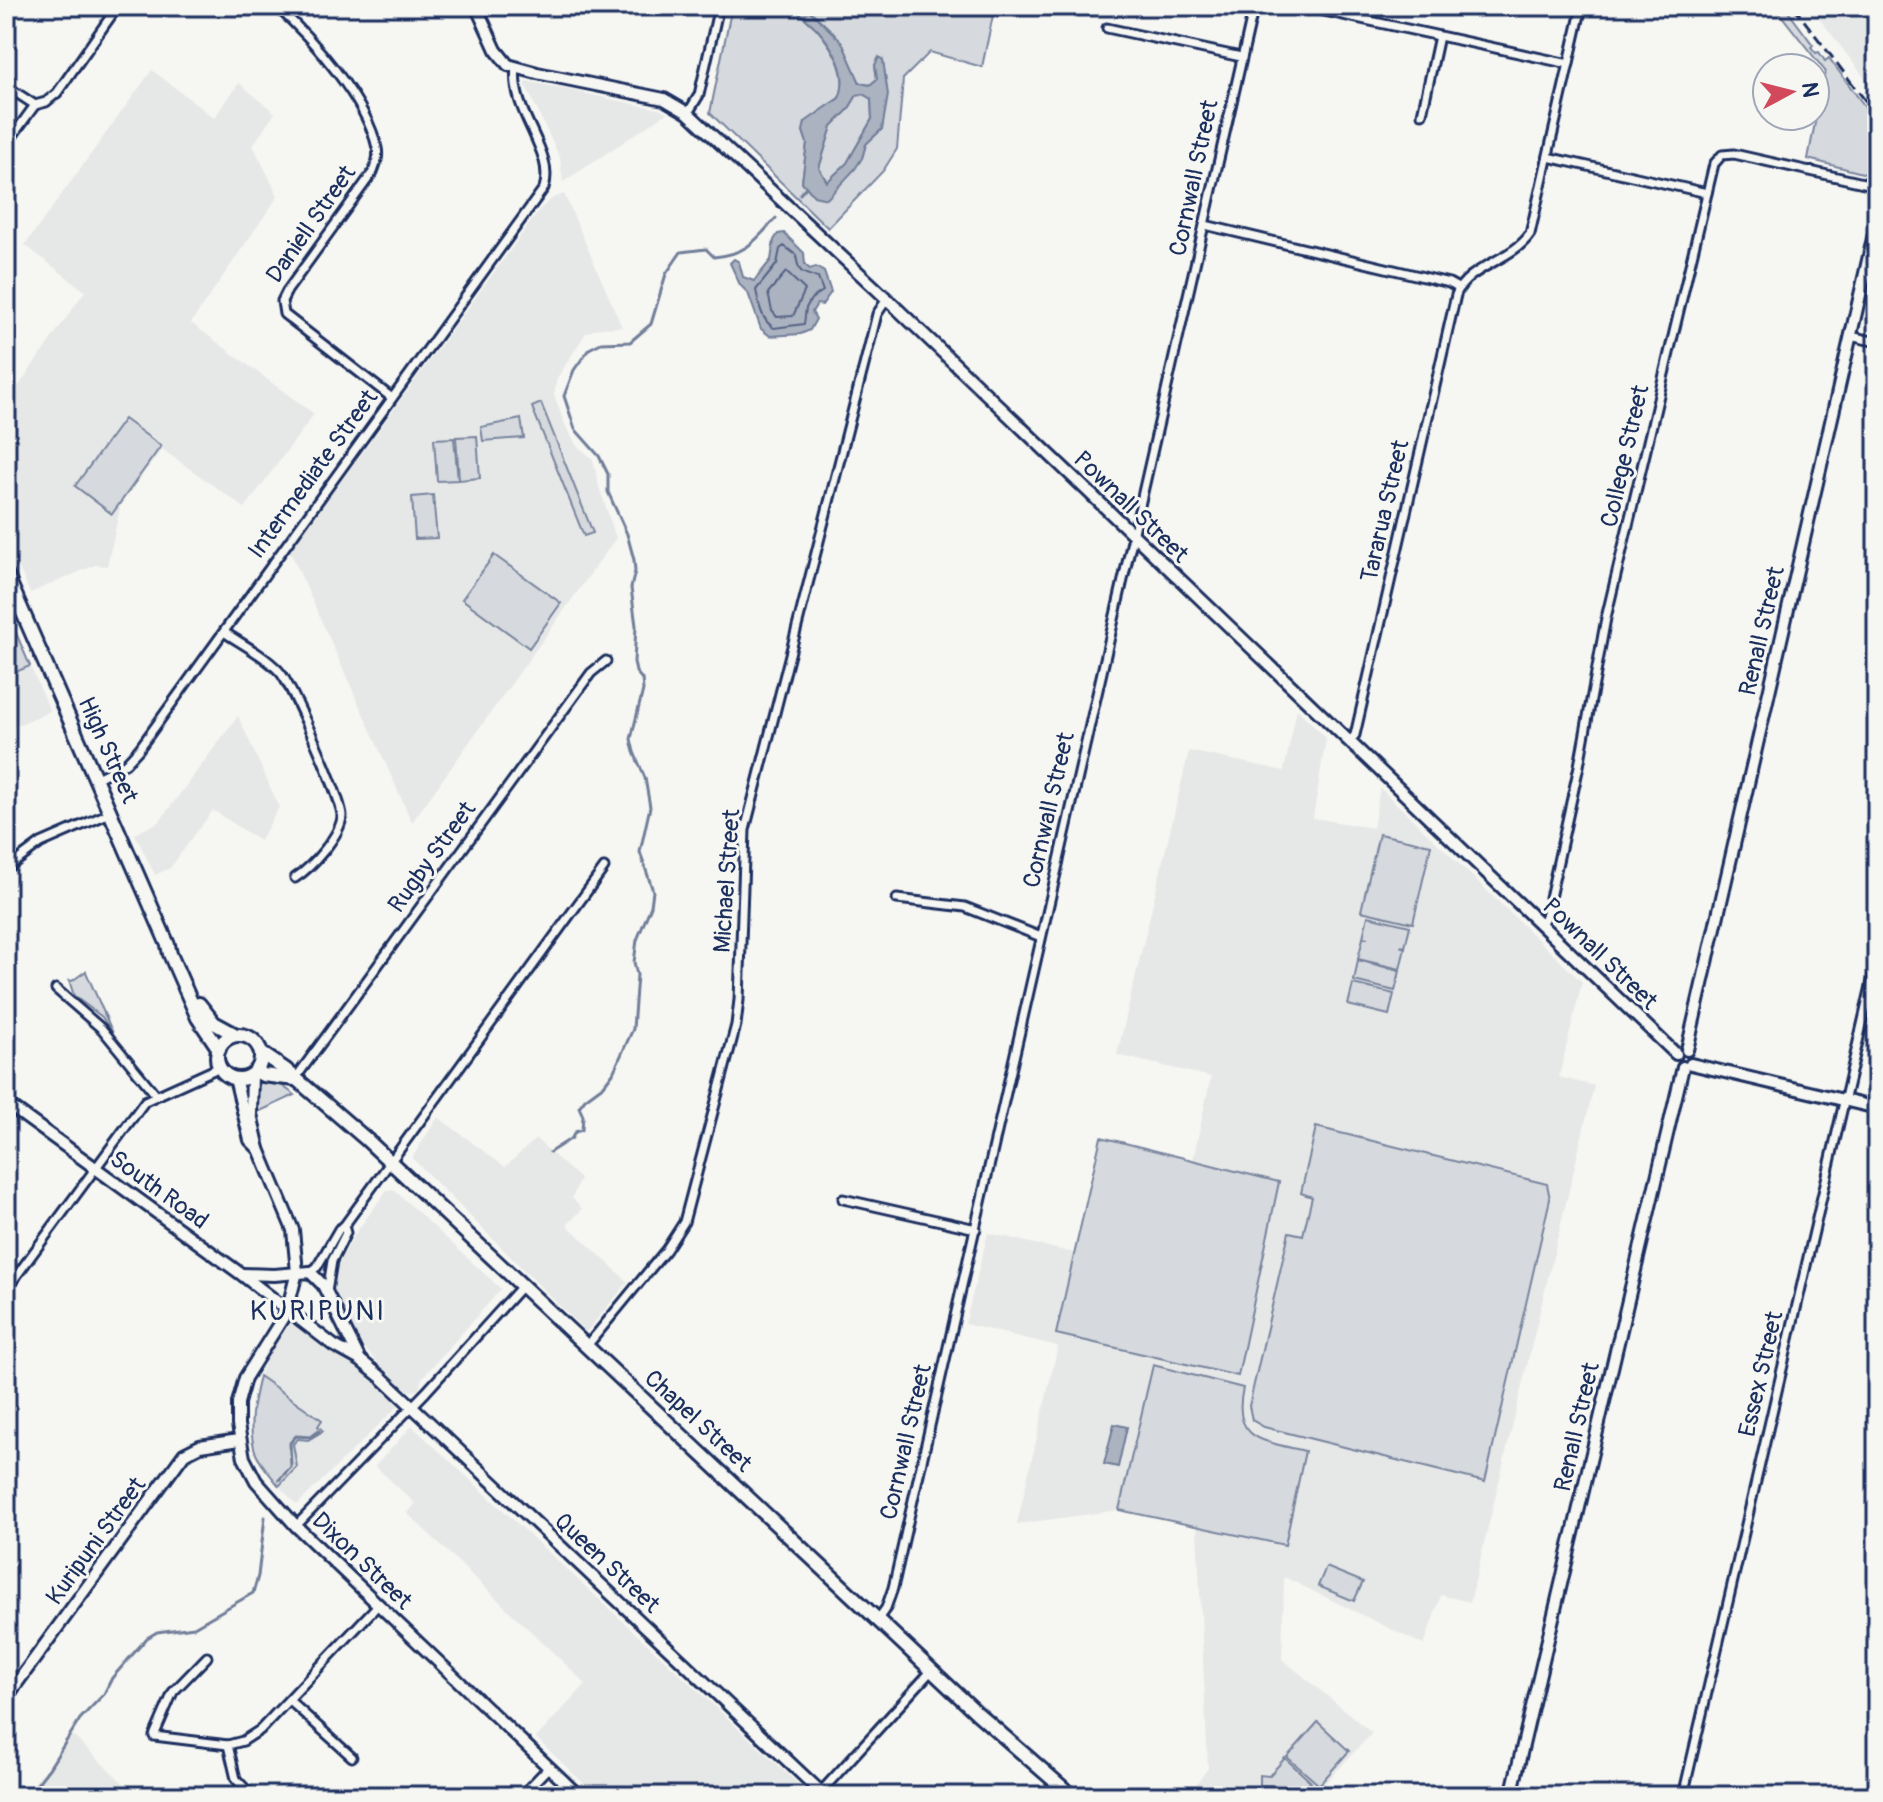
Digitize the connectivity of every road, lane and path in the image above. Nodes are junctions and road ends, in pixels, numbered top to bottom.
1 (118, 6) edge
2 (276, 6) edge
3 (476, 6) edge
4 (719, 6) edge
5 (1254, 6) edge
6 (1301, 6) edge
7 (1582, 6) edge
8 (1107, 28) dead end
9 (1439, 36) junction
10 (1241, 57) junction
11 (1569, 64) junction
12 (516, 68) junction
13 (6, 86) edge
14 (35, 105) junction
15 (688, 113) junction
16 (1422, 114) dead end
17 (6, 145) edge
18 (1548, 157) junction
19 (1877, 186) edge
20 (1707, 193) junction
21 (1877, 221) edge
22 (1205, 225) junction
23 (1458, 288) junction
24 (887, 299) junction
25 (1850, 336) junction
26 (1877, 342) edge
27 (392, 398) junction
28 (1133, 536) junction
29 (6, 574) edge
30 (224, 632) junction
31 (606, 661) dead end
32 (1349, 742) junction
33 (97, 778) junction
34 (112, 812) junction
35 (604, 868) dead end
36 (6, 869) edge
37 (295, 878) dead end
38 (897, 899) dead end
39 (1541, 924) junction
40 (1041, 937) junction
41 (168, 945) junction
42 (1877, 960) edge
43 (56, 989) dead end
44 (236, 1035) junction
45 (219, 1049) junction
46 (1682, 1052) junction
47 (261, 1053) junction
48 (1687, 1066) junction
49 (220, 1067) junction
50 (254, 1073) junction
51 (235, 1078) junction
52 (295, 1079) junction
53 (156, 1095) junction
54 (1844, 1101) junction
55 (6, 1103) edge
56 (1877, 1108) edge
57 (259, 1149) junction
58 (390, 1163) junction
59 (95, 1168) junction
60 (843, 1199) dead end
61 (344, 1226) junction
62 (976, 1229) junction
63 (297, 1272) junction
64 (310, 1272) junction
65 (241, 1274) junction
66 (522, 1286) junction
67 (6, 1290) edge
68 (327, 1296) junction
69 (287, 1311) junction
70 (586, 1347) junction
71 (360, 1360) junction
72 (412, 1406) junction
73 (239, 1440) junction
74 (296, 1526) junction
75 (378, 1605) junction
76 (878, 1619) junction
77 (207, 1657) dead end
78 (932, 1670) junction
79 (6, 1698) edge
80 (289, 1700) junction
81 (228, 1745) junction
82 (352, 1757) dead end
83 (549, 1767) junction
84 (821, 1795) edge
85 (252, 1796) edge
86 (521, 1796) edge
87 (579, 1796) edge
88 (1072, 1796) edge
89 (1511, 1796) edge
90 (1683, 1796) edge

1 - 14 street
2 - 27 street, Daniell Street
3 - 12 street
4 - 15 street
5 - 10 street, Cornwall Street
6 - 9 street
7 - 11 street
8 - 10 street
9 - 11 street
9 - 16 street
10 - 22 street, Cornwall Street
11 - 18 street
12 - 15 street, Pownall Street
12 - 27 street, Intermediate Street
13 - 14 street
14 - 17 street
15 - 24 street, Pownall Street
18 - 20 street
18 - 23 street
19 - 20 street, College Street
20 - 39 street, College Street
21 - 25 street, Renall Street
22 - 23 street
22 - 28 street, Cornwall Street
23 - 32 street, Tararua Street
24 - 28 street, Pownall Street
24 - 70 street, Michael Street
25 - 26 street
25 - 46 street, Renall Street
27 - 30 street, Intermediate Street
28 - 32 street, Pownall Street
28 - 40 street, Cornwall Street
29 - 33 highway, High Street
30 - 33 street, Intermediate Street
30 - 37 street
31 - 52 street, Rugby Street
32 - 39 street, Pownall Street
33 - 34 highway, High Street
34 - 36 street
34 - 41 highway, High Street
35 - 58 street
38 - 40 street
39 - 46 street, Pownall Street
40 - 62 street, Cornwall Street
41 - 44 highway, High Street
41 - 45 highway, High Street
42 - 54 street, Essex Street
43 - 53 street
44 - 45 highway
44 - 47 highway
45 - 49 highway
46 - 48 street
47 - 50 highway
47 - 52 highway, Chapel Street
48 - 54 street
48 - 89 street, Renall Street
49 - 51 highway
49 - 53 street
50 - 51 highway
50 - 52 highway
50 - 57 street
51 - 57 street
52 - 58 highway, Chapel Street
53 - 59 street
54 - 56 street
54 - 90 street, Essex Street
55 - 59 street, South Road
57 - 63 street
58 - 61 street
58 - 66 highway, Chapel Street
59 - 65 street, South Road
59 - 67 street
60 - 62 street
61 - 64 street
61 - 68 street
62 - 76 street, Cornwall Street
63 - 64 street
63 - 65 street
63 - 69 street
64 - 68 street, Queen Street
65 - 69 street, South Road
66 - 70 highway, Chapel Street
66 - 72 street
68 - 71 street, Queen Street
69 - 71 street, Queen Street
69 - 73 street, Dixon Street
70 - 76 highway, Chapel Street
71 - 72 street, Queen Street
72 - 74 street
72 - 84 street, Queen Street
73 - 74 street, Dixon Street
73 - 79 street, Kuripuni Street
74 - 75 street, Dixon Street
75 - 80 street
75 - 83 street, Dixon Street
76 - 78 highway, Chapel Street
77 - 81 street
78 - 84 street
78 - 88 highway, Chapel Street
80 - 81 street
80 - 82 street
81 - 85 street
83 - 86 street
83 - 87 street, Dixon Street

